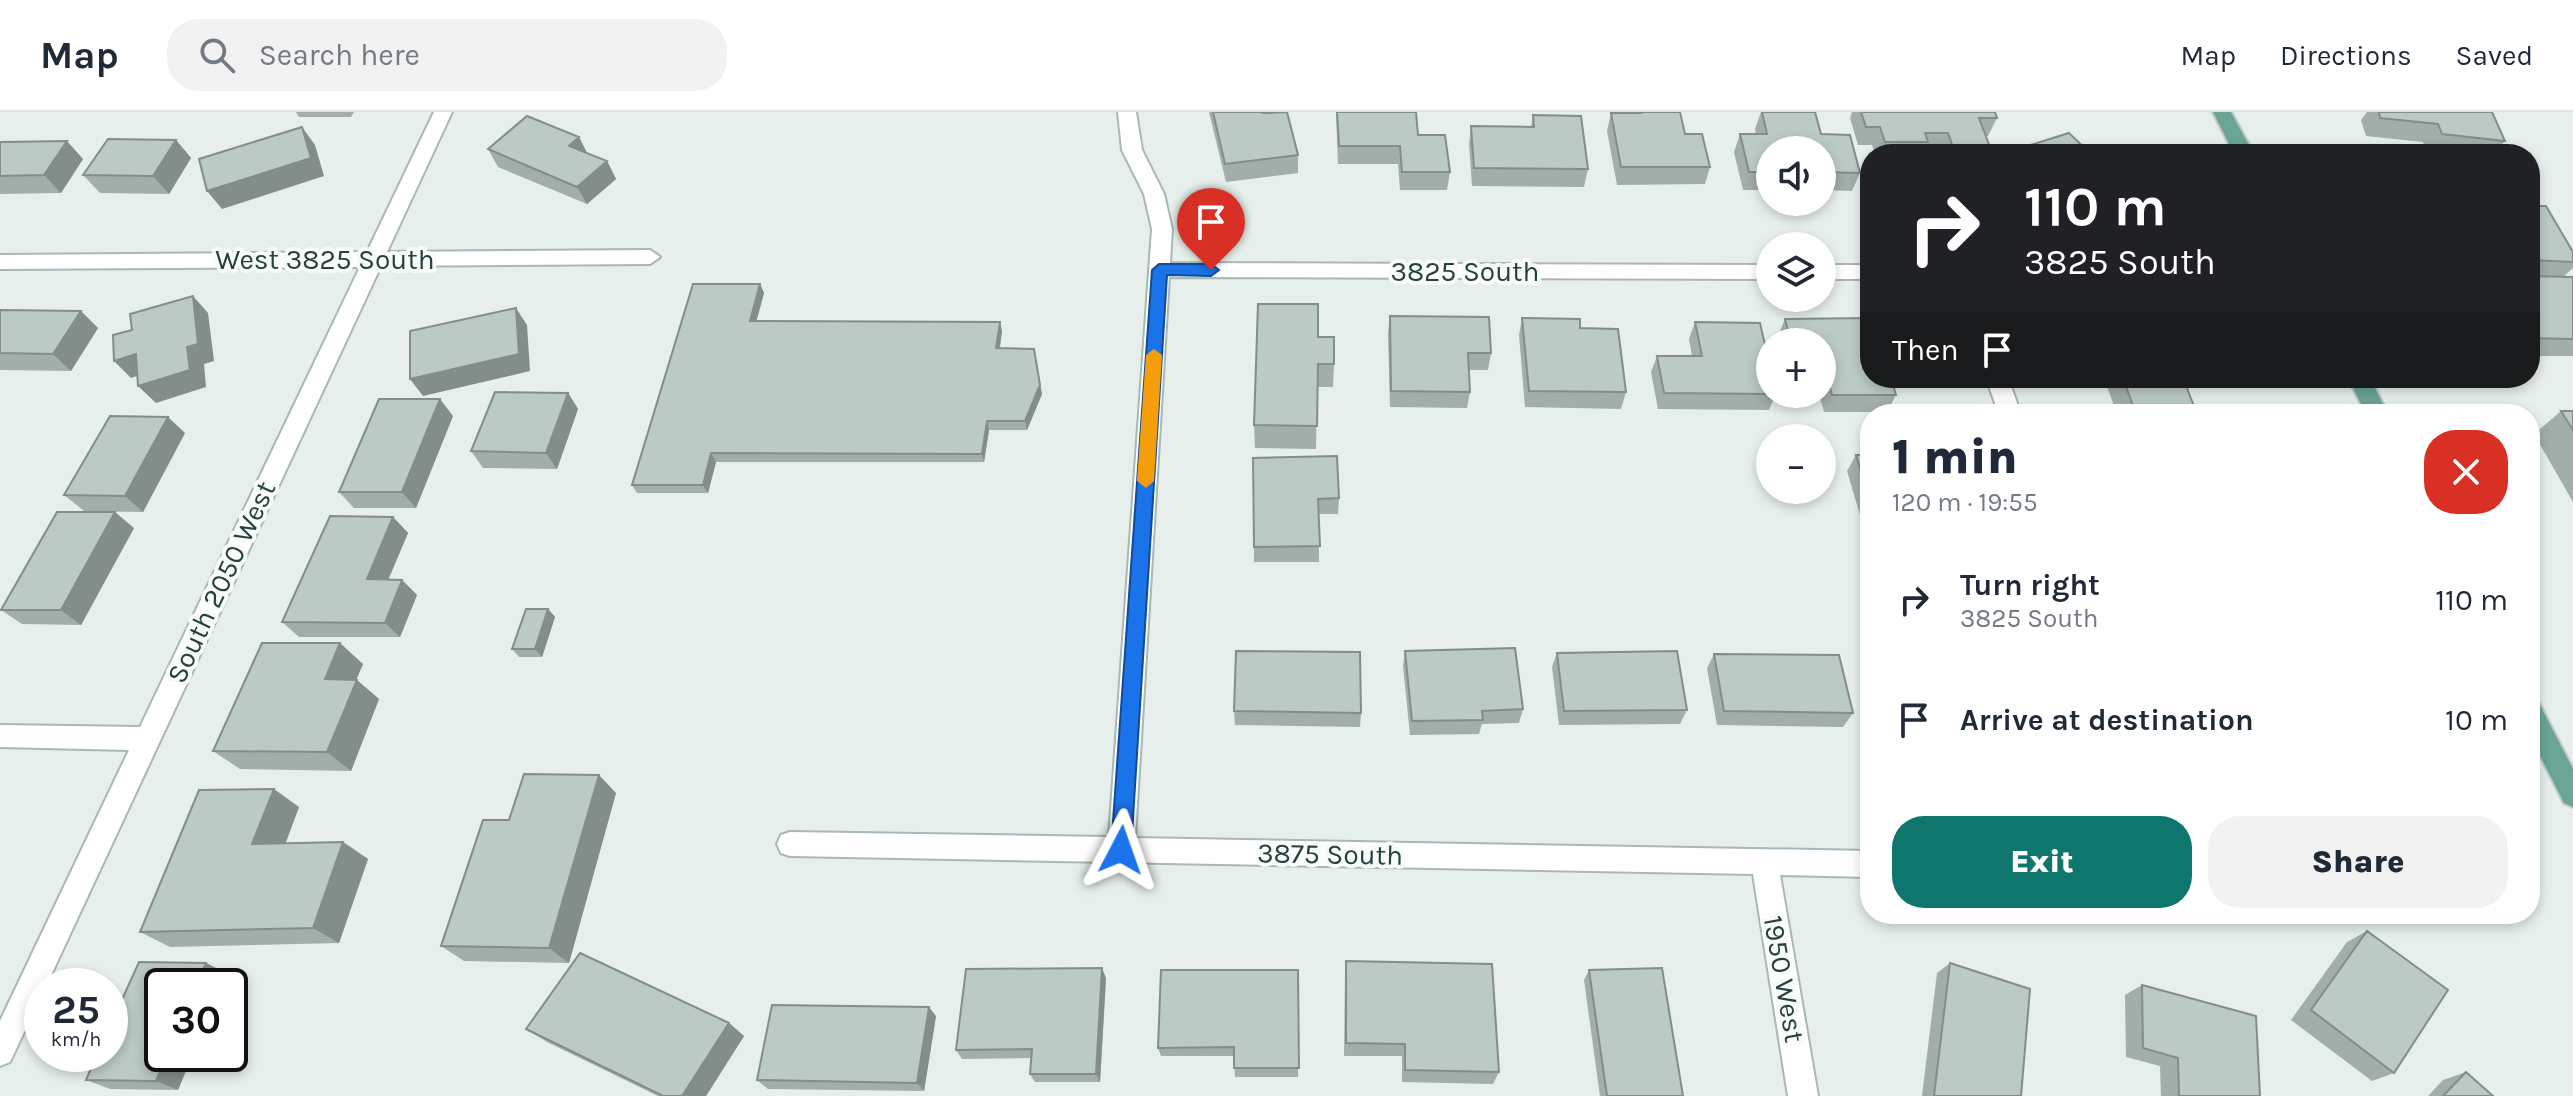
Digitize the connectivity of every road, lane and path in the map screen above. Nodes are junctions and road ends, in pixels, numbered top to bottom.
1 (443, 112) edge
2 (1127, 112) edge
3 (2222, 112) edge
4 (2239, 144) edge
5 (650, 257) dead end
6 (373, 259) junction
7 (0, 262) edge
8 (1159, 270) junction
9 (1756, 272) edge
10 (1836, 272) edge
11 (1860, 272) edge
12 (2540, 731) edge
13 (0, 736) edge
14 (147, 739) junction
15 (2573, 795) edge
16 (790, 844) dead end
17 (1121, 850) junction
18 (1764, 862) junction
19 (1860, 864) edge
20 (0, 1052) edge
21 (1803, 1096) edge

1 - 6 street, South 2050 West
2 - 8 street
3 - 4 main road
5 - 6 street, West 3825 South
6 - 7 street, West 3825 South
6 - 14 street, South 2050 West
8 - 9 street, 3825 South
8 - 17 street
10 - 11 street
12 - 15 main road
13 - 14 street
14 - 20 street, South 2050 West
16 - 17 street, 3875 South
17 - 18 street, 3875 South
18 - 19 street, 3875 South
18 - 21 street, 1950 West

